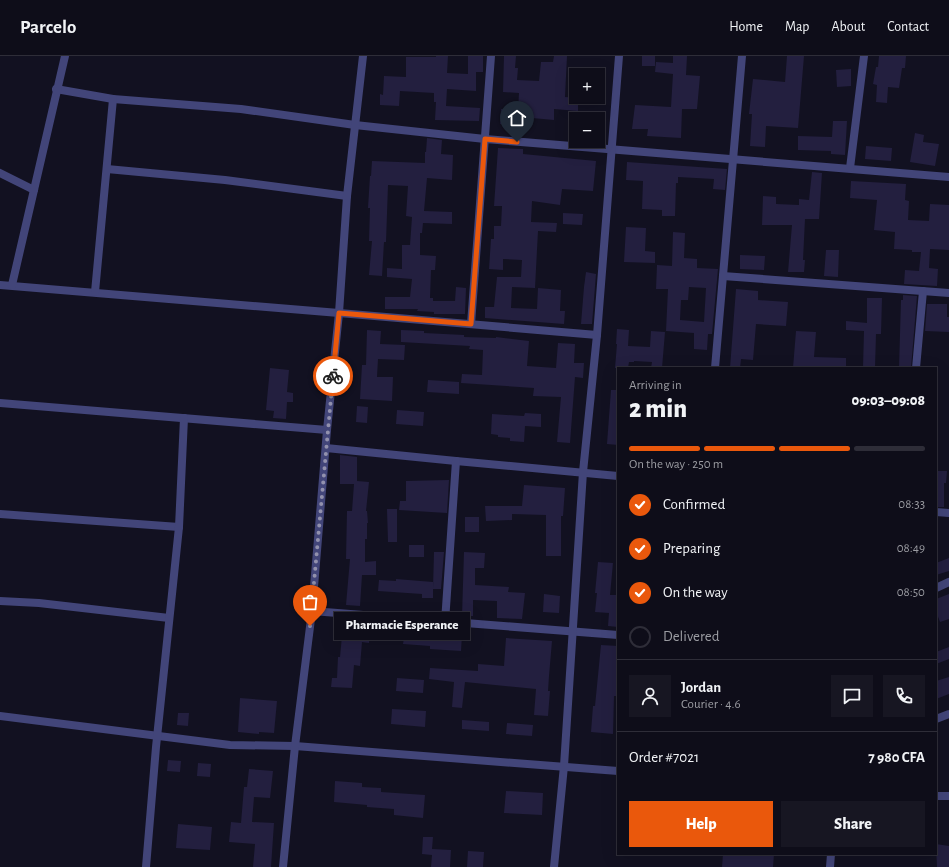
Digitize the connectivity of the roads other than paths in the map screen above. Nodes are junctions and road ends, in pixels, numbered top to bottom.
1 (65, 56) edge
2 (363, 56) edge
3 (491, 56) edge
4 (620, 56) edge
5 (742, 56) edge
6 (864, 56) edge
7 (56, 89) junction
8 (113, 99) junction
9 (355, 125) junction
10 (485, 139) junction
11 (612, 149) junction
12 (733, 158) junction
13 (850, 168) junction
14 (107, 169) junction
15 (0, 173) edge
16 (949, 177) edge
17 (34, 190) junction
18 (347, 196) junction
19 (723, 276) junction
20 (0, 285) edge
21 (12, 286) junction
22 (923, 291) junction
23 (95, 292) junction
24 (949, 293) edge
25 (339, 313) junction
26 (471, 324) junction
27 (597, 335) junction
28 (715, 367) edge
29 (916, 367) edge
30 (0, 402) edge
31 (184, 418) junction
32 (327, 430) junction
33 (326, 448) junction
34 (456, 461) junction
35 (583, 472) junction
36 (617, 476) edge
37 (937, 512) edge
38 (0, 514) edge
39 (949, 514) edge
40 (179, 527) junction
41 (949, 582) edge
42 (937, 588) edge
43 (0, 601) edge
44 (312, 611) junction
45 (169, 618) junction
46 (445, 622) junction
47 (572, 631) junction
48 (617, 635) edge
49 (949, 714) edge
50 (0, 716) edge
51 (937, 719) edge
52 (158, 736) junction
53 (295, 746) junction
54 (564, 766) junction
55 (617, 771) edge
56 (937, 796) edge
57 (949, 796) edge
58 (831, 855) edge
59 (146, 867) edge
60 (283, 867) edge
61 (554, 867) edge
62 (830, 867) edge

1 - 7 street
2 - 9 street
3 - 10 street
4 - 11 street
5 - 12 street
6 - 13 street
7 - 8 street
7 - 17 street
8 - 9 street
8 - 14 street
9 - 10 street
9 - 18 street
10 - 11 street
10 - 26 street
11 - 12 street
11 - 27 street
12 - 13 street
12 - 19 street
13 - 16 street
14 - 18 street
14 - 23 street
15 - 17 street
17 - 21 street
18 - 25 street
19 - 22 street
19 - 28 street
20 - 21 street
21 - 23 street
22 - 24 street
22 - 29 street
23 - 25 street
25 - 26 street
25 - 32 street
26 - 27 street
27 - 35 street
30 - 31 street
31 - 32 street
31 - 40 street
32 - 33 street
33 - 34 street
33 - 44 street
34 - 35 street
34 - 46 street
35 - 36 street
35 - 47 street
37 - 39 street
38 - 40 street
40 - 45 street
41 - 42 street
43 - 45 street
44 - 46 street
44 - 53 street
45 - 52 street
46 - 47 street
47 - 48 street
47 - 54 street
49 - 51 street
50 - 52 street
52 - 53 street
52 - 59 street
53 - 54 street
53 - 60 street
54 - 55 street
54 - 61 street
56 - 57 street
58 - 62 street

